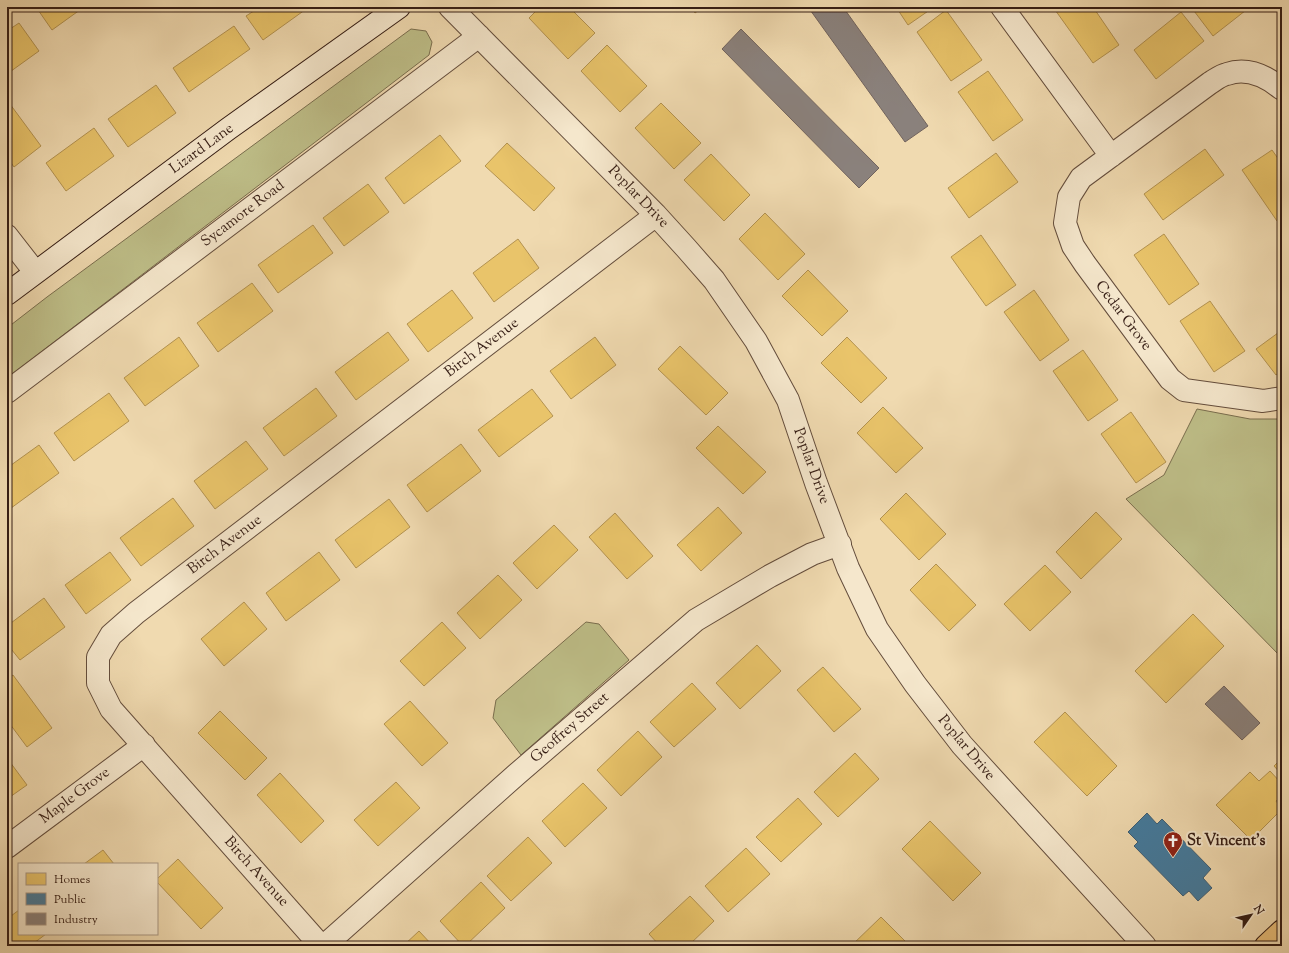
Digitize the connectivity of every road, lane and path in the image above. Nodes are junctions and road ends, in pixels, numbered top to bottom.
1 (399, 7) edge
2 (450, 7) edge
3 (1002, 7) edge
4 (479, 36) junction
5 (1282, 88) edge
6 (1110, 156) junction
7 (656, 215) junction
8 (7, 236) edge
9 (35, 272) junction
10 (7, 294) edge
11 (7, 392) edge
12 (1282, 398) edge
13 (840, 544) junction
14 (144, 745) junction
15 (7, 847) edge
16 (1282, 931) edge
17 (323, 946) edge
18 (1144, 946) edge
19 (1266, 946) edge

1 - 9 street, Lizard Lane
2 - 4 street, Poplar Drive
3 - 6 street
4 - 7 street, Poplar Drive
4 - 11 street, Sycamore Road
5 - 6 street, Cedar Grove
6 - 12 street, Cedar Grove
7 - 13 street, Poplar Drive
7 - 14 street, Birch Avenue
8 - 9 street
9 - 10 street, Lizard Lane
13 - 17 street, Geoffrey Street
13 - 18 street, Poplar Drive
14 - 15 street, Maple Grove
14 - 17 street, Birch Avenue
16 - 19 main road

